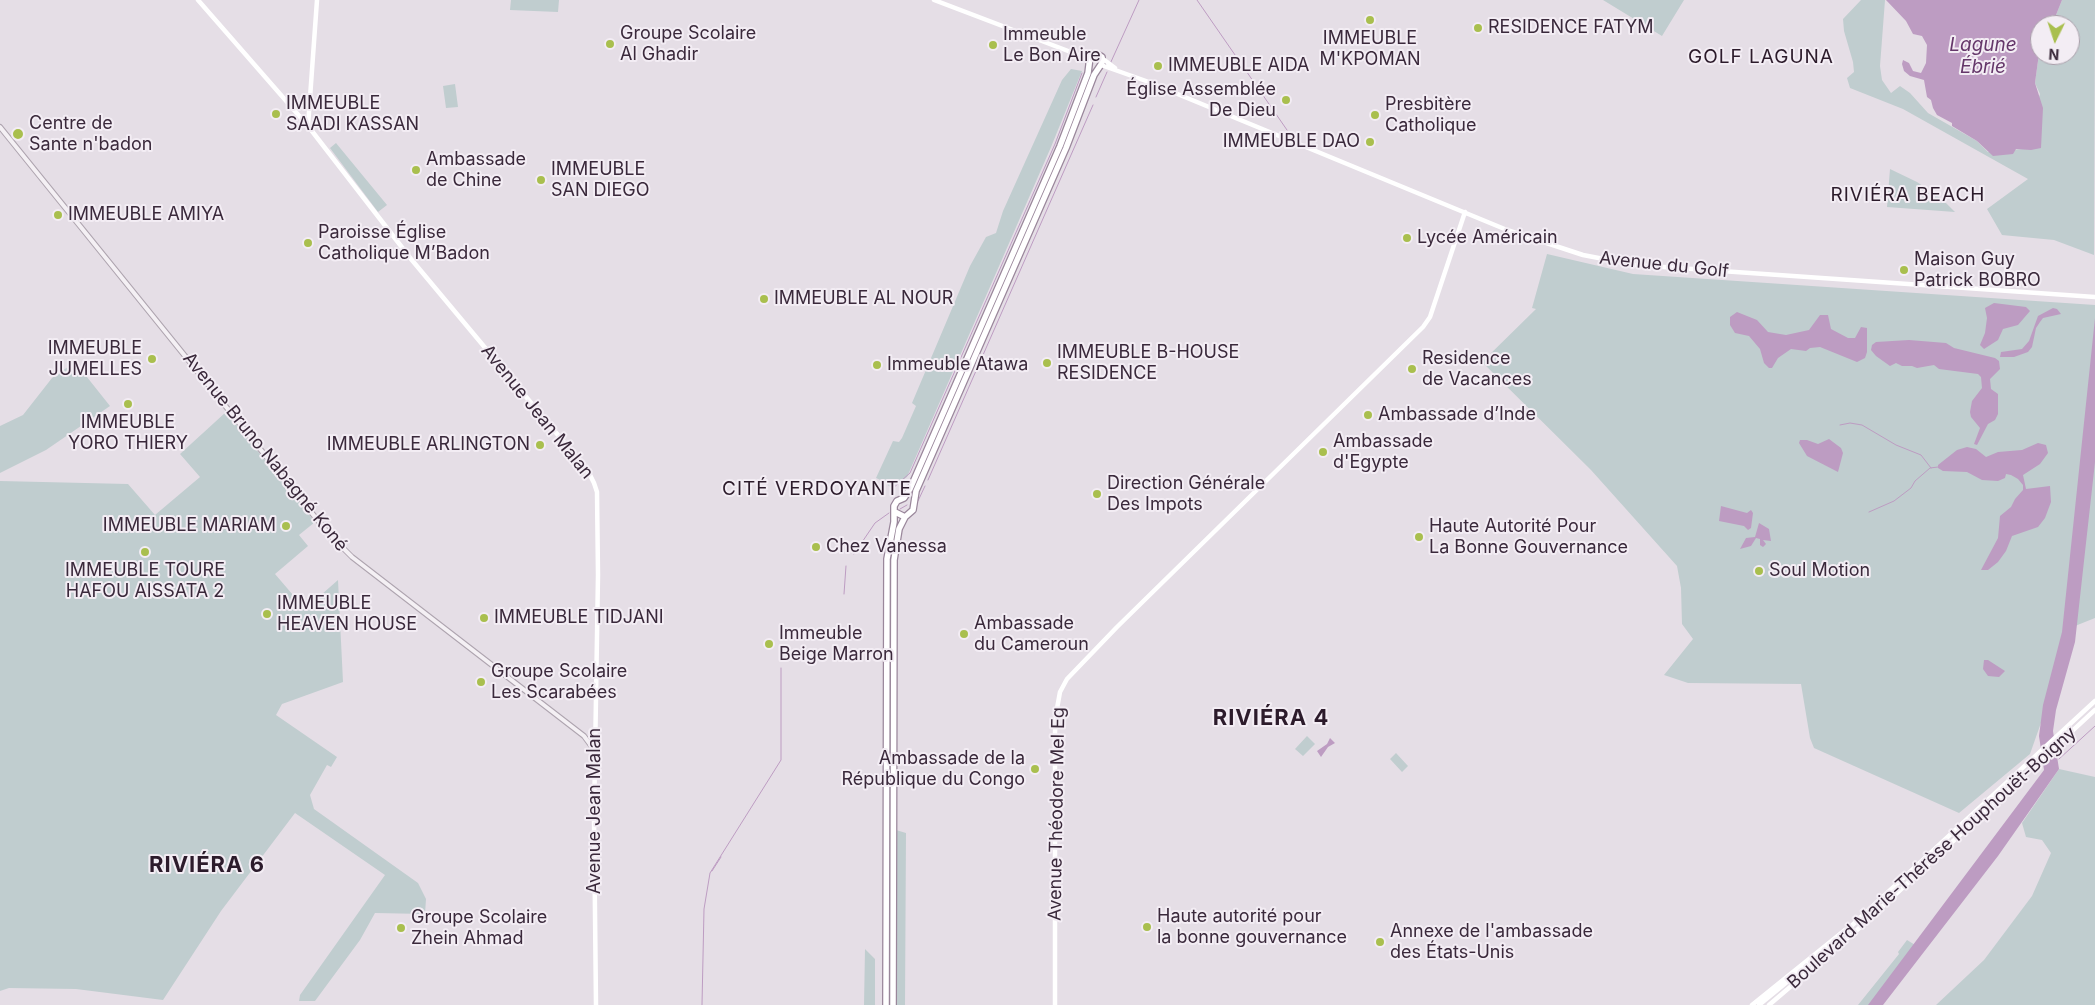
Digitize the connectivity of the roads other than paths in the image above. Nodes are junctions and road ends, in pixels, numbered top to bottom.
1 (198, 0) edge
2 (317, 0) edge
3 (934, 0) edge
4 (1076, 54) junction
5 (1091, 55) junction
6 (1089, 63) junction
7 (1100, 64) junction
8 (308, 126) junction
9 (0, 127) edge
10 (1465, 212) junction
11 (2095, 297) edge
12 (904, 498) junction
13 (912, 504) junction
14 (896, 512) junction
15 (905, 517) junction
16 (2095, 701) edge
17 (2095, 710) edge
18 (595, 751) junction
19 (1853, 925) junction
20 (596, 1005) edge
21 (886, 1005) edge
22 (893, 1005) edge
23 (1056, 1005) edge
24 (1752, 1005) edge
25 (1759, 1005) edge
26 (1769, 1005) edge

1 - 8 main road
2 - 8 main road
3 - 4 main road
4 - 5 main road
4 - 6 main road
5 - 6 highway
5 - 7 highway
6 - 7 highway
6 - 12 highway
7 - 10 main road, Avenue du Golf
7 - 13 highway
8 - 18 main road, Avenue Jean Malan
9 - 18 street, Avenue Bruno Nabagné Koné
10 - 11 main road, Avenue du Golf
10 - 23 main road, Avenue Théodore Mel Eg
12 - 13 highway
12 - 14 highway
13 - 15 highway
14 - 15 highway
14 - 21 highway
15 - 22 highway
16 - 19 main road, Boulevard Marie-Thérèse Houphouët-Boigny
17 - 26 main road, Boulevard Marie-Thérèse Houphouët-Boigny
18 - 20 main road, Avenue Jean Malan
19 - 24 main road
19 - 25 main road, Boulevard Marie-Thérèse Houphouët-Boigny

